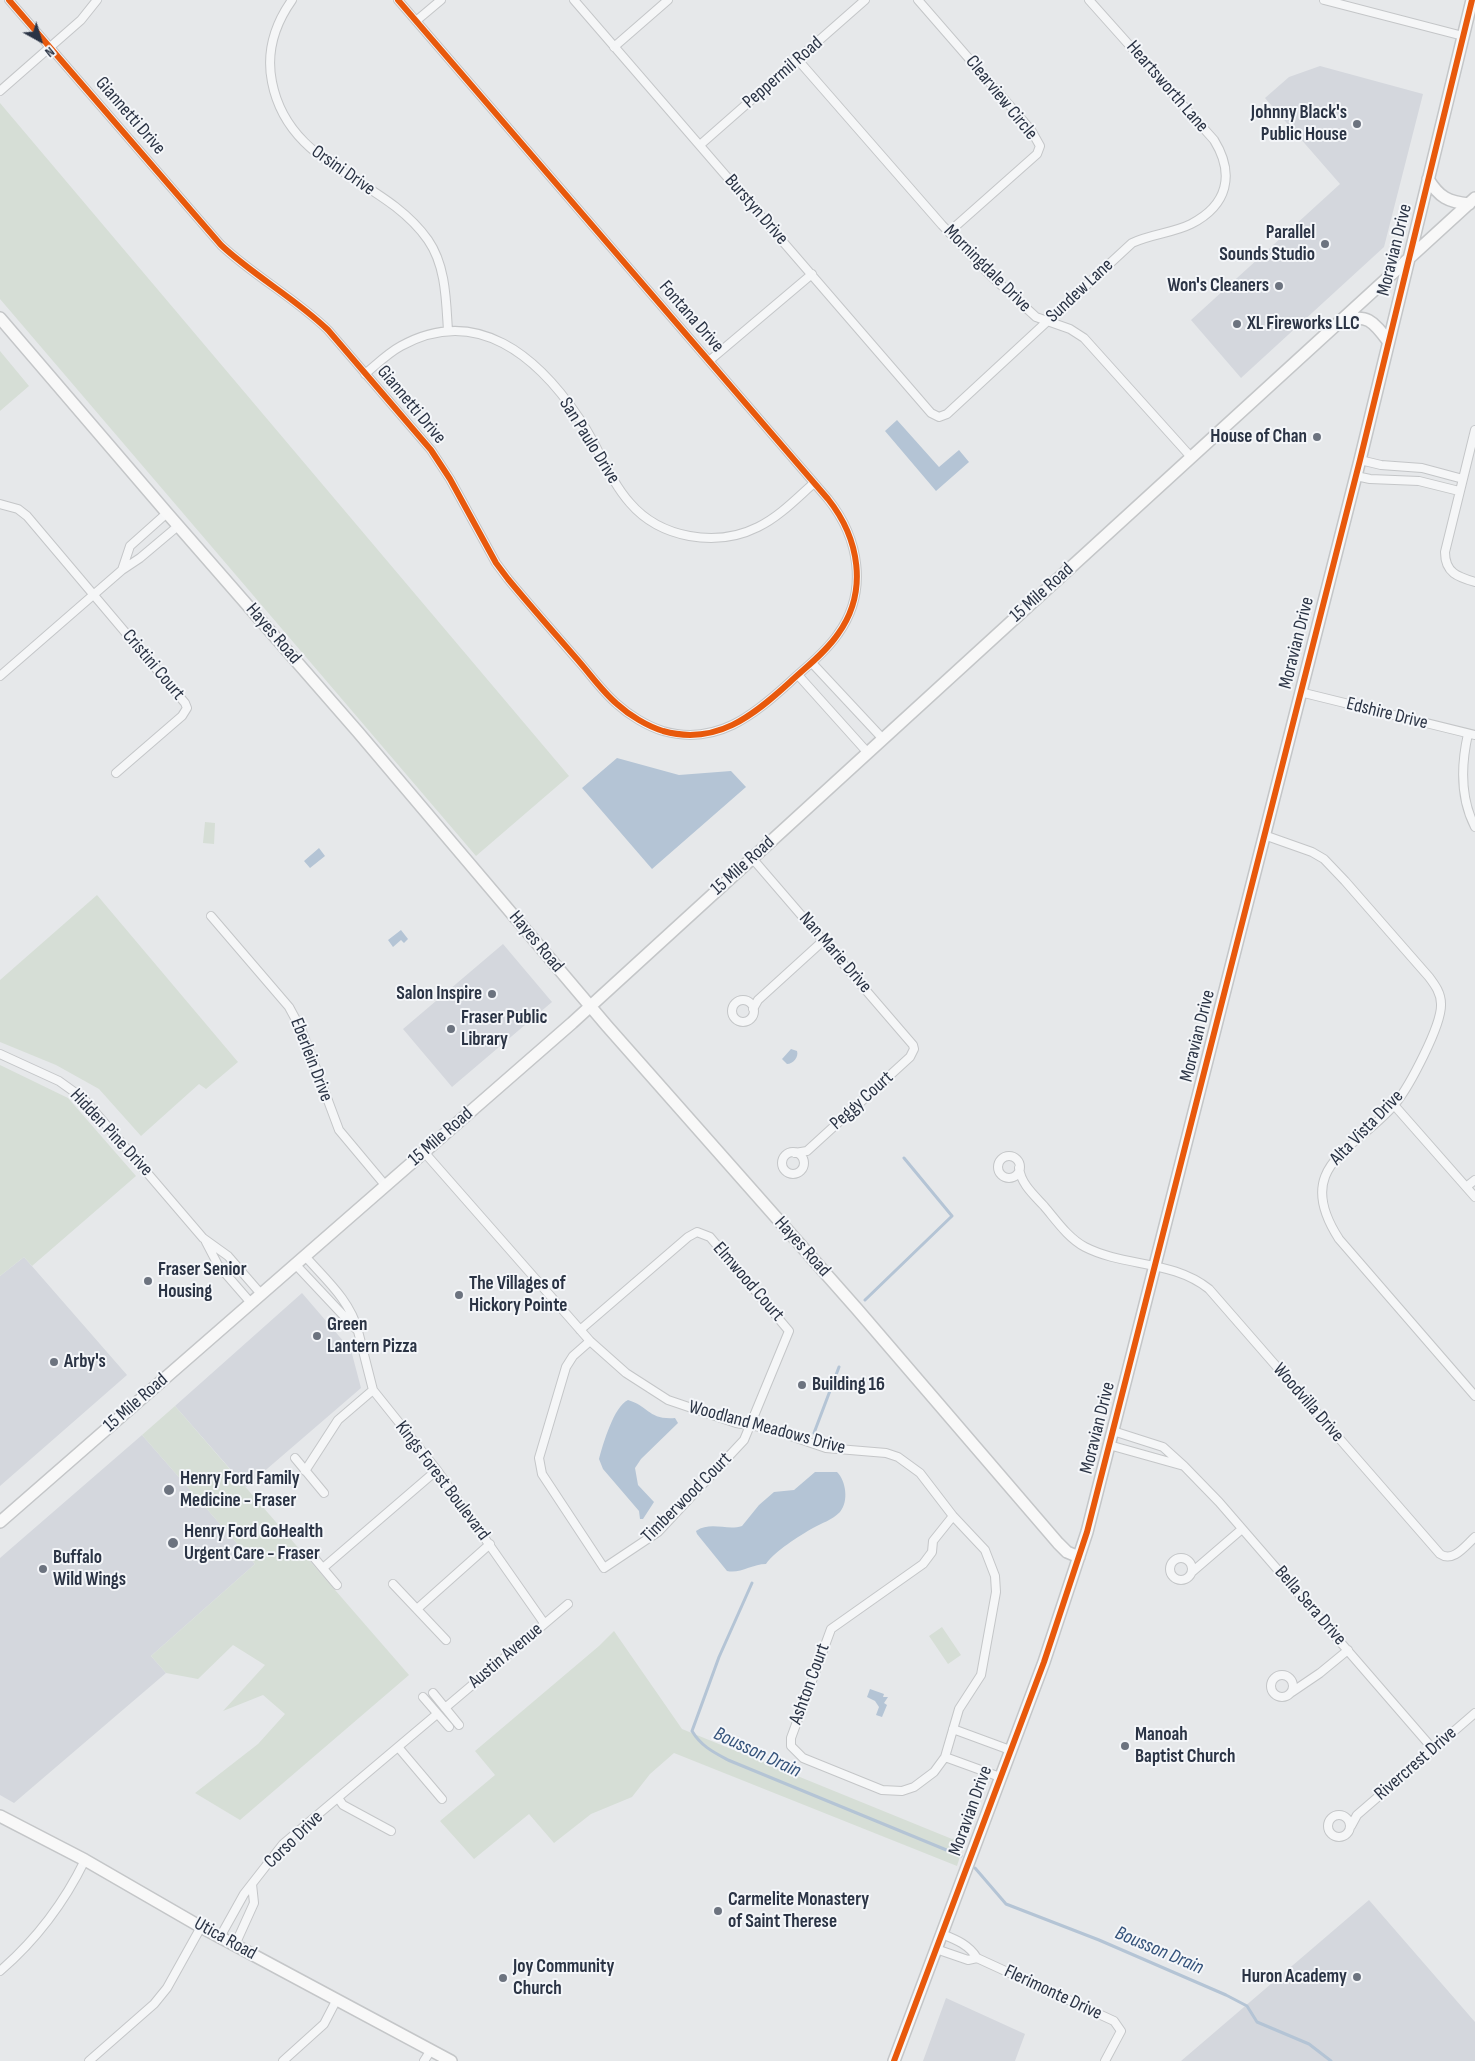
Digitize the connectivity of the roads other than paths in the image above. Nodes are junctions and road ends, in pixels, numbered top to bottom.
1 (9, 0) edge
2 (97, 0) edge
3 (292, 0) edge
4 (398, 0) edge
5 (441, 0) edge
6 (574, 0) edge
7 (668, 0) edge
8 (865, 0) edge
9 (918, 0) edge
10 (1089, 0) edge
11 (1324, 0) edge
12 (1472, 0) edge
13 (416, 21) junction
14 (1463, 36) junction
15 (50, 47) junction
16 (614, 47) junction
17 (798, 60) junction
18 (0, 91) edge
19 (700, 145) junction
20 (1428, 179) junction
21 (1226, 182) joint
22 (1472, 201) edge
23 (949, 232) junction
24 (1407, 260) junction
25 (812, 274) junction
26 (0, 318) edge
27 (1049, 321) junction
28 (1338, 323) junction
29 (448, 331) junction
30 (1388, 341) junction
31 (709, 361) junction
32 (365, 374) junction
33 (939, 417) joint
34 (1475, 430) edge
35 (1191, 458) junction
36 (1360, 460) junction
37 (1356, 476) junction
38 (1462, 479) junction
39 (814, 483) junction
40 (1459, 491) junction
41 (3, 504) edge
42 (167, 513) junction
43 (178, 526) junction
44 (122, 570) junction
45 (1475, 582) edge
46 (93, 595) junction
47 (812, 662) junction
48 (798, 675) junction
49 (0, 676) edge
50 (1300, 692) junction
51 (1472, 735) edge
52 (883, 739) junction
53 (868, 752) junction
54 (116, 773) dead end
55 (1475, 827) edge
56 (1264, 835) junction
57 (752, 858) junction
58 (211, 916) dead end
59 (824, 940) junction
60 (758, 1000) junction
61 (748, 1001) junction
62 (590, 1006) junction
63 (754, 1009) junction
64 (914, 1050) joint
65 (0, 1054) edge
66 (1394, 1105) junction
67 (807, 1151) junction
68 (424, 1152) junction
69 (795, 1153) junction
70 (804, 1162) junction
71 (1019, 1168) junction
72 (1010, 1177) junction
73 (1475, 1180) edge
74 (1022, 1182) junction
75 (385, 1185) junction
76 (1466, 1187) junction
77 (1475, 1198) edge
78 (203, 1238) junction
79 (305, 1256) junction
80 (294, 1264) junction
81 (1155, 1266) junction
82 (261, 1294) junction
83 (251, 1303) junction
84 (580, 1330) junction
85 (358, 1332) junction
86 (590, 1341) junction
87 (373, 1390) junction
88 (1475, 1396) edge
89 (752, 1425) junction
90 (1112, 1431) junction
91 (1109, 1445) junction
92 (295, 1458) dead end
93 (1184, 1466) junction
94 (437, 1470) junction
95 (305, 1471) junction
96 (324, 1492) dead end
97 (953, 1516) junction
98 (0, 1522) edge
99 (1242, 1529) junction
100 (1475, 1537) edge
101 (490, 1544) junction
102 (310, 1553) dead end
103 (1079, 1557) junction
104 (1189, 1562) junction
105 (1200, 1564) junction
106 (323, 1568) junction
107 (1192, 1572) junction
108 (337, 1584) dead end
109 (393, 1584) dead end
110 (568, 1604) dead end
111 (417, 1609) junction
112 (544, 1623) junction
113 (446, 1640) dead end
114 (1348, 1650) junction
115 (1291, 1678) junction
116 (1304, 1684) junction
117 (1292, 1692) junction
118 (432, 1693) dead end
119 (422, 1696) dead end
120 (445, 1708) junction
121 (1475, 1713) edge
122 (437, 1714) junction
123 (459, 1725) dead end
124 (449, 1727) dead end
125 (953, 1729) junction
126 (949, 1743) joint
127 (398, 1747) junction
128 (1433, 1749) junction
129 (1010, 1750) junction
130 (945, 1757) junction
131 (1000, 1777) junction
132 (338, 1798) junction
133 (442, 1799) dead end
134 (1358, 1815) junction
135 (0, 1816) edge
136 (1345, 1816) junction
137 (1351, 1826) junction
138 (391, 1832) dead end
139 (85, 1860) junction
140 (252, 1884) junction
141 (201, 1927) junction
142 (942, 1934) junction
143 (220, 1937) junction
144 (235, 1944) junction
145 (936, 1949) junction
146 (978, 1958) junction
147 (0, 1971) edge
148 (337, 1999) junction
149 (431, 2050) junction
150 (89, 2061) edge
151 (283, 2061) edge
152 (424, 2061) edge
153 (451, 2061) edge
154 (894, 2061) edge
155 (1105, 2061) edge

1 - 15 street, Giannetti Drive
2 - 15 street
3 - 29 street, Orsini Drive
4 - 13 street, Fontana Drive
5 - 13 street
6 - 16 street, Burstyn Drive
7 - 16 street
8 - 17 street, Peppermil Road
9 - 23 street, Clearview Circle
10 - 21 street, Heartsworth Lane
11 - 14 street
12 - 14 street, Moravian Drive
13 - 31 street, Fontana Drive
14 - 20 street, Moravian Drive
15 - 18 street
15 - 32 street, Giannetti Drive
16 - 19 street, Burstyn Drive
17 - 19 street, Peppermil Road
17 - 23 street, Morningdale Drive
19 - 25 street, Burstyn Drive
20 - 22 street
20 - 24 street, Moravian Drive
21 - 27 street, Sundew Lane
22 - 24 street, 15 Mile Road
23 - 27 street, Morningdale Drive
24 - 28 street, 15 Mile Road
24 - 30 street, Moravian Drive
25 - 31 street
25 - 33 street, Burstyn Drive
26 - 42 street, Hayes Road
27 - 33 street, Sundew Lane
27 - 35 street, Morningdale Drive
28 - 30 street
28 - 35 street, 15 Mile Road
29 - 32 street, San Paulo Drive
29 - 39 street, San Paulo Drive
30 - 36 street, Moravian Drive
31 - 39 street, Fontana Drive
32 - 48 street, Giannetti Drive
34 - 38 street
35 - 52 street, 15 Mile Road
36 - 37 street, Moravian Drive
36 - 38 street
37 - 40 street
37 - 50 street, Moravian Drive
38 - 40 street
39 - 47 street, Fontana Drive
40 - 45 street
41 - 46 street
42 - 43 street, Hayes Road
42 - 44 street
43 - 44 street
43 - 62 street, Hayes Road
44 - 46 street
46 - 49 street
46 - 54 street, Cristini Court
47 - 48 street, Fontana Drive
47 - 52 street
48 - 53 street
50 - 51 street, Edshire Drive
50 - 56 street, Moravian Drive
51 - 55 street
52 - 53 street, 15 Mile Road
53 - 57 street, 15 Mile Road
56 - 66 street, Alta Vista Drive
56 - 81 street, Moravian Drive
57 - 59 street, Nan Marie Drive
57 - 62 street, 15 Mile Road
58 - 75 street, Eberlein Drive
59 - 60 street
59 - 64 street, Nan Marie Drive
60 - 61 street
60 - 63 street
61 - 63 street
61 - 63 street
62 - 68 street, 15 Mile Road
62 - 103 street, Hayes Road
64 - 67 street, Peggy Court
65 - 78 street, Hidden Pine Drive
66 - 76 street
66 - 88 street, Alta Vista Drive
67 - 69 street
67 - 70 street
68 - 75 street, 15 Mile Road
68 - 84 street, Woodland Meadows Drive
69 - 70 street
69 - 70 street
71 - 72 street
71 - 72 street
71 - 74 street
72 - 74 street
73 - 76 street
74 - 81 street, Woodvilla Drive
75 - 79 street, 15 Mile Road
76 - 77 street
78 - 82 street, Hidden Pine Drive
78 - 83 street, Hidden Pine Drive
79 - 80 street, 15 Mile Road
79 - 85 street, Kings Forest Boulevard
80 - 82 street, 15 Mile Road
80 - 85 street, Kings Forest Boulevard
81 - 90 street, Moravian Drive
81 - 100 street, Woodvilla Drive
82 - 83 street, 15 Mile Road
83 - 98 street, 15 Mile Road
84 - 86 street, Woodland Meadows Drive
84 - 89 street, Elmwood Court
85 - 87 street, Kings Forest Boulevard
86 - 89 street, Woodland Meadows Drive
86 - 89 street, Timberwood Court
87 - 94 street, Kings Forest Boulevard
87 - 95 street
89 - 97 street, Woodland Meadows Drive
90 - 91 street, Moravian Drive
90 - 93 street, Bella Sera Drive
91 - 93 street
91 - 103 street, Moravian Drive
92 - 95 street
93 - 99 street, Bella Sera Drive
94 - 101 street, Kings Forest Boulevard
94 - 106 street
95 - 96 street
97 - 125 street, Woodland Meadows Drive
97 - 130 street, Ashton Court
99 - 105 street
99 - 114 street, Bella Sera Drive
101 - 111 street
101 - 112 street, Kings Forest Boulevard
102 - 106 street
103 - 129 street, Moravian Drive
104 - 105 street
104 - 107 street
104 - 107 street
105 - 107 street
106 - 108 street
109 - 111 street
110 - 112 street, Austin Avenue
111 - 113 street
112 - 120 street, Austin Avenue
114 - 116 street
114 - 128 street, Bella Sera Drive
115 - 116 street
115 - 117 street
115 - 117 street
116 - 117 street
118 - 120 street
119 - 122 street
120 - 123 street
121 - 128 street, Rivercrest Drive
122 - 124 street
122 - 127 street, Corso Drive
125 - 126 street, Woodland Meadows Drive
125 - 129 street
126 - 130 street, Ashton Court
127 - 132 street, Corso Drive
127 - 133 street
128 - 134 street, Rivercrest Drive
129 - 131 street, Moravian Drive
130 - 131 street
131 - 142 street, Moravian Drive
132 - 138 street, Corso Drive
132 - 140 street, Corso Drive
134 - 136 street, Rivercrest Drive
134 - 137 street, Rivercrest Drive
135 - 139 street, Utica Road
136 - 137 street
136 - 137 street
139 - 141 street, Utica Road
139 - 147 street
140 - 143 street, Corso Drive
140 - 144 street, Corso Drive
141 - 143 street, Utica Road
141 - 150 street
142 - 145 street, Moravian Drive
142 - 146 street, Flerimonte Drive
143 - 144 street, Utica Road
144 - 148 street, Utica Road
145 - 146 street, Flerimonte Drive
145 - 154 street, Moravian Drive
146 - 155 street, Flerimonte Drive
148 - 149 street, Utica Road
148 - 151 street
149 - 152 street
149 - 153 street, Utica Road

